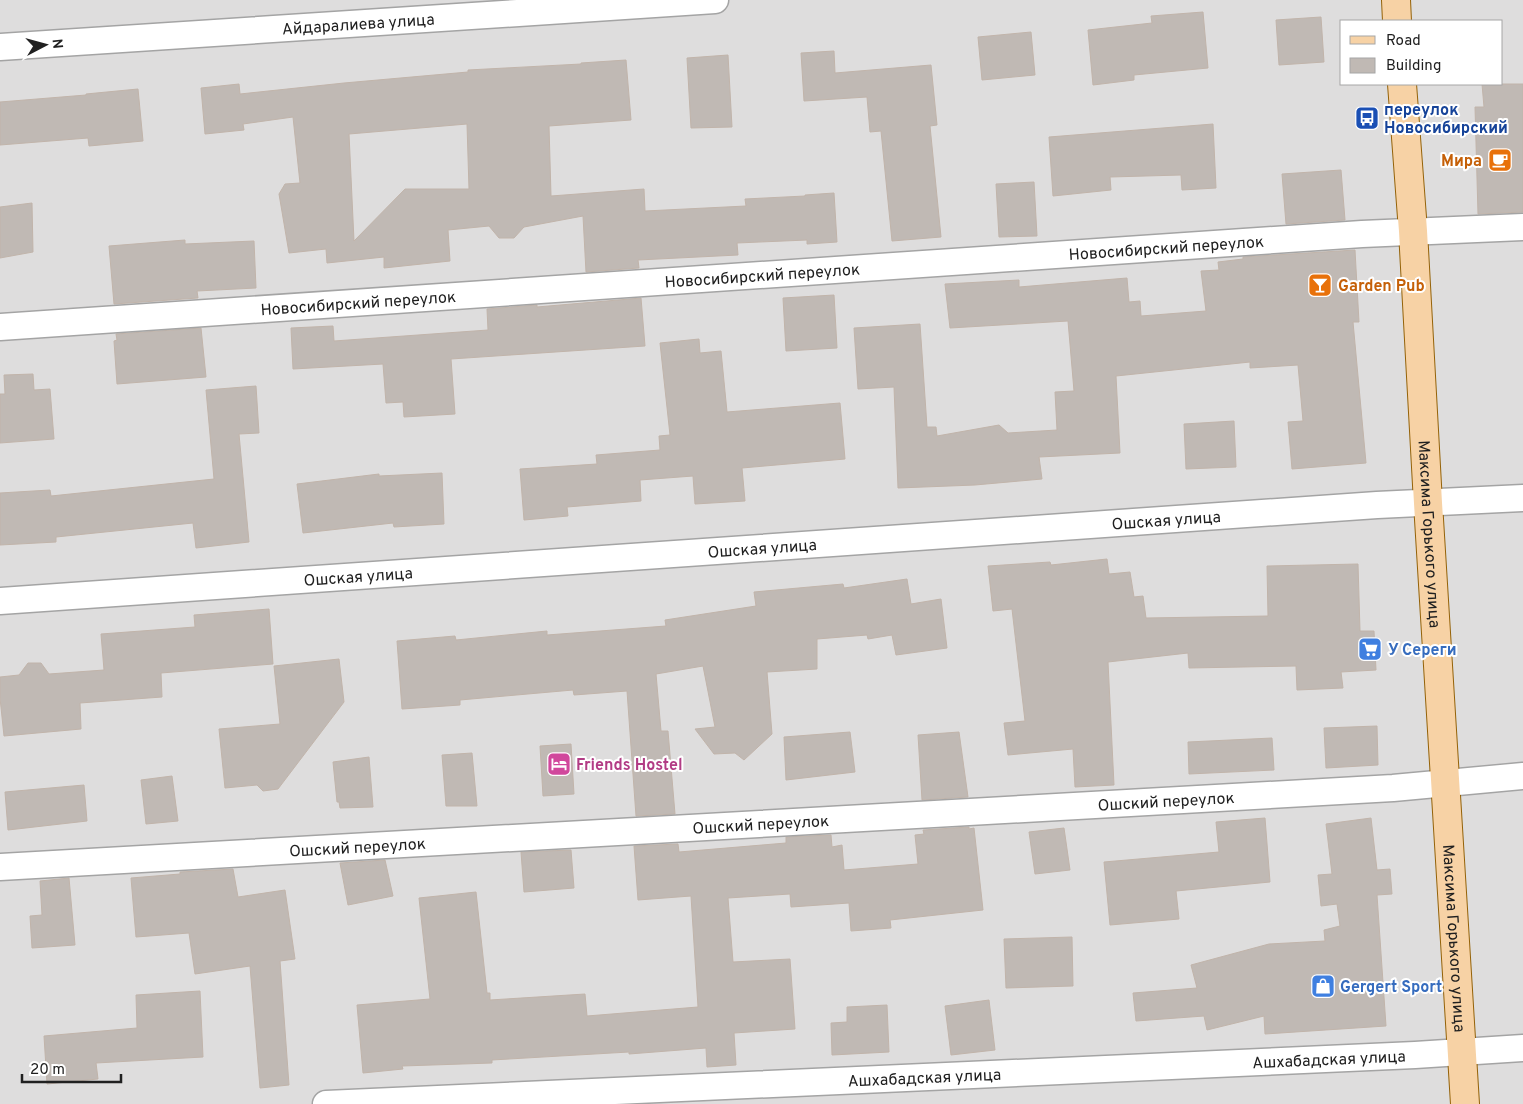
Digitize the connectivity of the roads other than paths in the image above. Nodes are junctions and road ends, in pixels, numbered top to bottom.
1 (715, 0) edge
2 (1396, 0) edge
3 (1397, 20) edge
4 (0, 47) edge
5 (1402, 85) edge
6 (1523, 227) edge
7 (1413, 231) junction
8 (0, 327) edge
9 (1523, 498) edge
10 (1428, 503) junction
11 (0, 601) edge
12 (1523, 776) edge
13 (1446, 783) junction
14 (0, 867) edge
15 (1523, 1048) edge
16 (1462, 1052) junction
17 (326, 1104) edge
18 (1465, 1104) edge

1 - 4 street, Айдаралиева улица
2 - 3 main road
5 - 7 main road, Максима Горького улица
6 - 7 street, Новосибирский переулок
7 - 8 street, Новосибирский переулок
7 - 10 main road, Максима Горького улица
9 - 10 street, Ошская улица
10 - 11 street, Ошская улица
10 - 13 main road, Максима Горького улица
12 - 13 street, Ошский переулок
13 - 14 street, Ошский переулок
13 - 16 main road, Максима Горького улица
15 - 16 street, Ашхабадская улица
16 - 17 street, Ашхабадская улица
16 - 18 main road, Максима Горького улица

